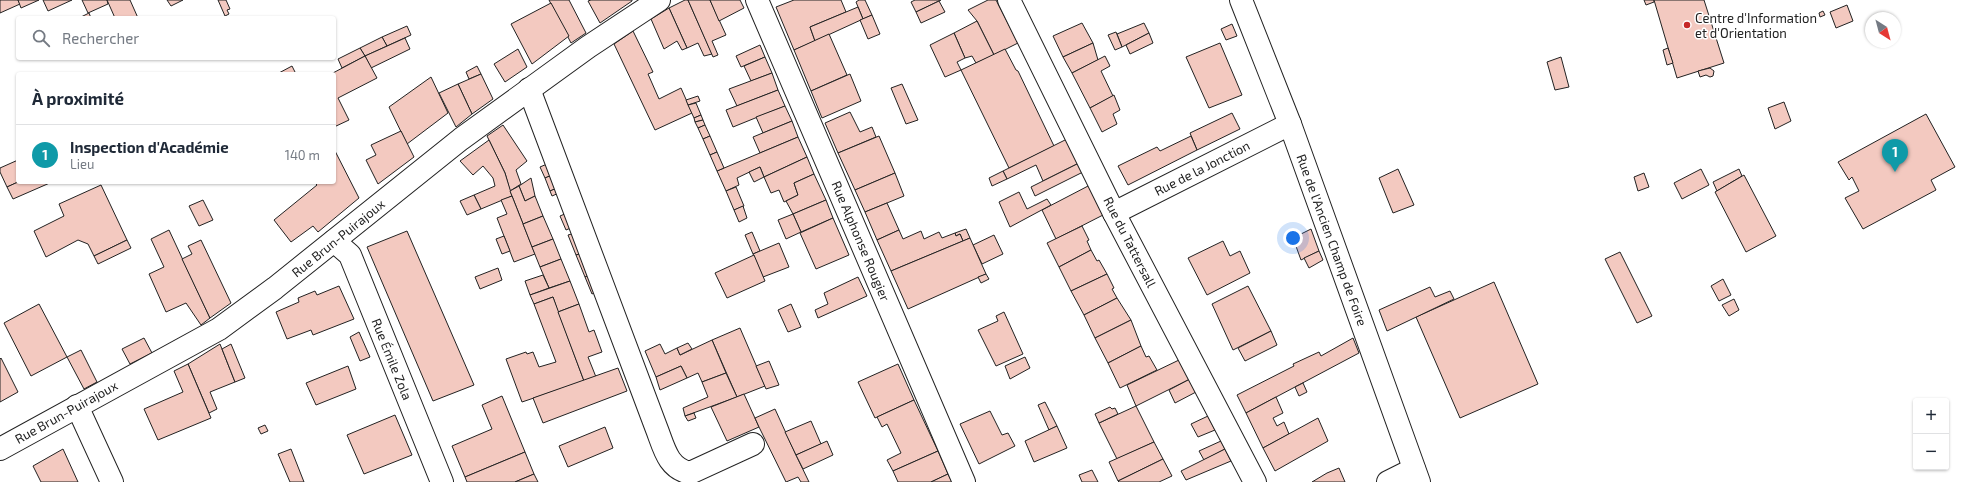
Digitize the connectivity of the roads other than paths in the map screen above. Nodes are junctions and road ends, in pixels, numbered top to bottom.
1 (658, 0) edge
2 (757, 0) edge
3 (1009, 0) edge
4 (1241, 0) edge
5 (529, 89) junction
6 (1290, 124) junction
7 (1114, 213) junction
8 (334, 241) junction
9 (77, 406) junction
10 (753, 444) dead end
11 (0, 449) edge
12 (1416, 476) edge
13 (112, 482) edge
14 (442, 482) edge
15 (964, 482) edge
16 (1255, 482) edge
17 (1388, 482) edge

1 - 5 street, Rue Brun-Puirajoux
2 - 15 street, Rue Alphonse Rougier
3 - 7 street, Rue du Tattersall
4 - 6 street, Rue de l'Ancien Champ de Foire
5 - 8 street, Rue Brun-Puirajoux
5 - 10 street
6 - 7 street, Rue de la Jonction
6 - 12 street, Rue de l'Ancien Champ de Foire
7 - 16 street, Rue du Tattersall
8 - 9 street, Rue Brun-Puirajoux
8 - 14 street, Rue Émile Zola
9 - 11 street, Rue Brun-Puirajoux
9 - 13 street
12 - 17 street

